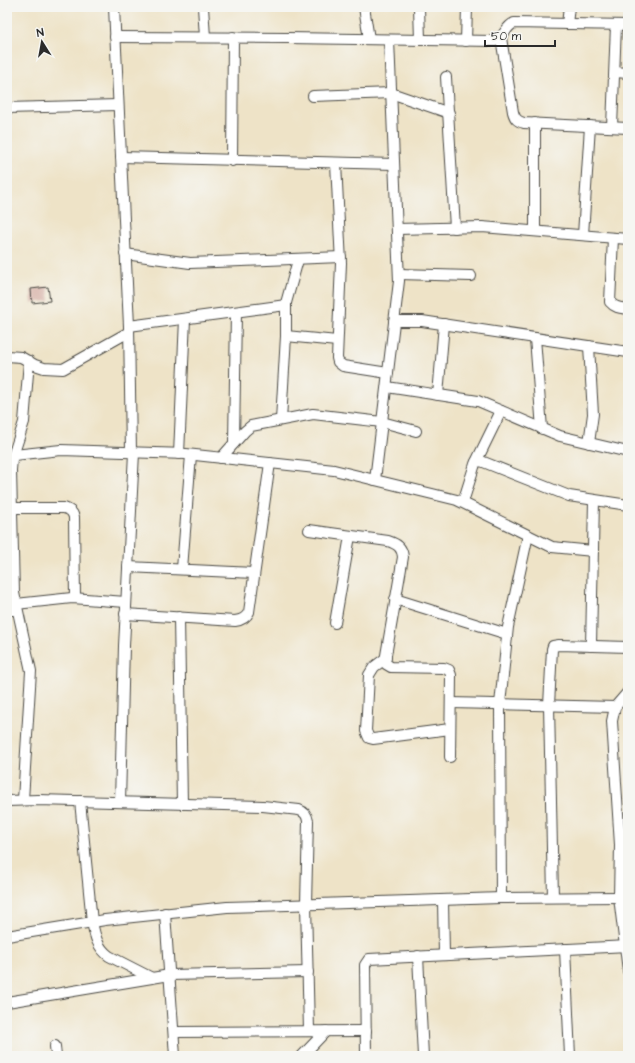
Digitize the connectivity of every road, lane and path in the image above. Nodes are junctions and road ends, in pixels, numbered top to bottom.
1 (114, 7) edge
2 (203, 7) edge
3 (364, 7) edge
4 (419, 7) edge
5 (467, 7) edge
6 (569, 7) edge
7 (567, 24) junction
8 (616, 25) junction
9 (628, 25) edge
10 (115, 37) junction
11 (205, 37) junction
12 (233, 37) junction
13 (501, 38) junction
14 (369, 39) junction
15 (389, 40) junction
16 (420, 40) junction
17 (466, 41) junction
18 (614, 72) junction
19 (628, 73) edge
20 (446, 77) dead end
21 (391, 93) junction
22 (313, 96) dead end
23 (118, 105) junction
24 (7, 108) edge
25 (449, 113) junction
26 (534, 123) junction
27 (590, 126) junction
28 (612, 127) junction
29 (628, 128) edge
30 (121, 157) junction
31 (232, 161) junction
32 (336, 163) junction
33 (394, 164) junction
34 (455, 228) junction
35 (397, 229) junction
36 (535, 231) junction
37 (583, 235) junction
38 (613, 238) junction
39 (628, 239) edge
40 (125, 254) junction
41 (341, 257) junction
42 (298, 260) junction
43 (399, 274) junction
44 (471, 276) dead end
45 (286, 305) junction
46 (628, 309) edge
47 (236, 312) junction
48 (185, 319) junction
49 (394, 321) junction
50 (444, 324) junction
51 (129, 329) junction
52 (286, 336) junction
53 (535, 338) junction
54 (338, 341) junction
55 (589, 346) junction
56 (628, 352) edge
57 (7, 356) edge
58 (29, 362) junction
59 (388, 373) junction
60 (387, 387) junction
61 (438, 395) junction
62 (501, 411) junction
63 (280, 420) junction
64 (382, 422) junction
65 (542, 429) junction
66 (416, 431) dead end
67 (234, 443) junction
68 (589, 443) junction
69 (132, 452) junction
70 (628, 452) edge
71 (179, 454) junction
72 (191, 455) junction
73 (11, 458) edge
74 (221, 458) junction
75 (476, 462) junction
76 (270, 463) junction
77 (375, 480) junction
78 (594, 500) junction
79 (463, 502) junction
80 (628, 505) edge
81 (12, 508) junction
82 (309, 530) dead end
83 (528, 535) junction
84 (350, 536) junction
85 (593, 551) junction
86 (128, 567) junction
87 (182, 569) junction
88 (254, 573) junction
89 (75, 598) junction
90 (396, 599) junction
91 (126, 602) junction
92 (14, 608) edge
93 (125, 614) junction
94 (179, 618) junction
95 (335, 623) dead end
96 (507, 634) junction
97 (591, 646) junction
98 (628, 647) edge
99 (386, 658) junction
100 (628, 692) edge
101 (451, 703) junction
102 (500, 704) junction
103 (549, 705) junction
104 (615, 707) junction
105 (450, 729) junction
106 (450, 757) dead end
107 (7, 800) edge
108 (23, 800) junction
109 (80, 801) junction
110 (120, 802) junction
111 (182, 804) junction
112 (624, 844) edge
113 (553, 897) junction
114 (618, 897) junction
115 (501, 898) junction
116 (443, 900) junction
117 (306, 904) junction
118 (165, 913) junction
119 (92, 922) junction
120 (7, 936) edge
121 (626, 946) edge
122 (565, 949) junction
123 (444, 955) junction
124 (418, 956) junction
125 (628, 971) edge
126 (308, 972) junction
127 (170, 975) junction
128 (152, 978) junction
129 (7, 1002) edge
130 (309, 1031) junction
131 (326, 1031) junction
132 (366, 1031) junction
133 (174, 1032) junction
134 (175, 1056) edge
135 (302, 1056) edge
136 (366, 1056) edge
137 (423, 1056) edge
138 (570, 1056) edge

1 - 10 street
2 - 11 street
3 - 14 street
4 - 16 street
5 - 17 street
6 - 7 street
7 - 8 street
7 - 13 street
8 - 9 street
8 - 18 street
10 - 11 street
10 - 23 street
11 - 12 street
12 - 14 street
12 - 31 street
13 - 17 street
13 - 26 street
14 - 15 street
15 - 16 street
15 - 21 street
16 - 17 street
18 - 19 street
18 - 28 street
20 - 25 street
21 - 22 street
21 - 25 street
21 - 33 street
23 - 24 street
23 - 30 street
25 - 34 street
26 - 27 street
26 - 36 street
27 - 28 street
27 - 37 street
28 - 29 street
30 - 31 street
30 - 40 street
31 - 32 street
32 - 33 street
32 - 41 street
33 - 35 street
34 - 35 street
34 - 36 street
35 - 43 street
36 - 37 street
37 - 38 street
38 - 39 street
38 - 46 street
40 - 42 street
40 - 51 street
41 - 42 street
41 - 54 street
42 - 45 street
43 - 44 street
43 - 49 street
45 - 47 street
45 - 52 street
47 - 48 street
47 - 67 street
48 - 51 street
48 - 71 street
49 - 50 street
49 - 59 street
50 - 53 street
50 - 61 street
51 - 58 street
51 - 69 street
52 - 54 street
52 - 63 street
53 - 55 street
53 - 65 street
54 - 59 street
55 - 56 street
55 - 68 street
57 - 58 street
58 - 73 street
59 - 60 street
60 - 61 street
60 - 64 street
61 - 62 street
62 - 65 street
62 - 75 street
63 - 64 street
63 - 67 street
64 - 66 street
64 - 77 street
65 - 68 street
67 - 74 street
68 - 70 street
69 - 71 street
69 - 73 street
69 - 86 street
71 - 72 street
72 - 74 street
72 - 87 street
73 - 81 street
74 - 76 street
75 - 78 street
75 - 79 street
76 - 77 street
76 - 88 street
77 - 79 street
78 - 80 street
78 - 85 street
79 - 83 street
81 - 89 street
81 - 92 street
82 - 84 street
83 - 85 street
83 - 96 street
84 - 90 street
84 - 95 street
85 - 97 street
86 - 87 street
86 - 91 street
87 - 88 street
88 - 94 street
89 - 91 street
89 - 92 street
90 - 96 street
90 - 99 street
91 - 93 street
92 - 108 street
93 - 94 street
93 - 110 street
94 - 111 street
96 - 102 street
97 - 98 street
97 - 103 street
99 - 101 street
99 - 105 street
100 - 104 street
101 - 102 street
101 - 105 street
102 - 103 street
102 - 115 street
103 - 104 street
103 - 113 street
104 - 112 street
105 - 106 street
107 - 108 street
108 - 109 street
109 - 110 street
109 - 119 street
110 - 111 street
111 - 117 street
112 - 114 street
113 - 114 street
113 - 115 street
114 - 121 street
115 - 116 street
116 - 117 street
116 - 123 street
117 - 118 street
117 - 126 street
118 - 119 street
118 - 127 street
119 - 120 street
119 - 128 street
121 - 122 street
121 - 125 street
122 - 123 street
122 - 138 street
123 - 124 street
124 - 132 street
124 - 137 street
126 - 127 street
126 - 130 street
127 - 128 street
127 - 133 street
128 - 129 street
130 - 131 street
130 - 133 street
131 - 132 street
131 - 135 street
132 - 136 street
133 - 134 street

